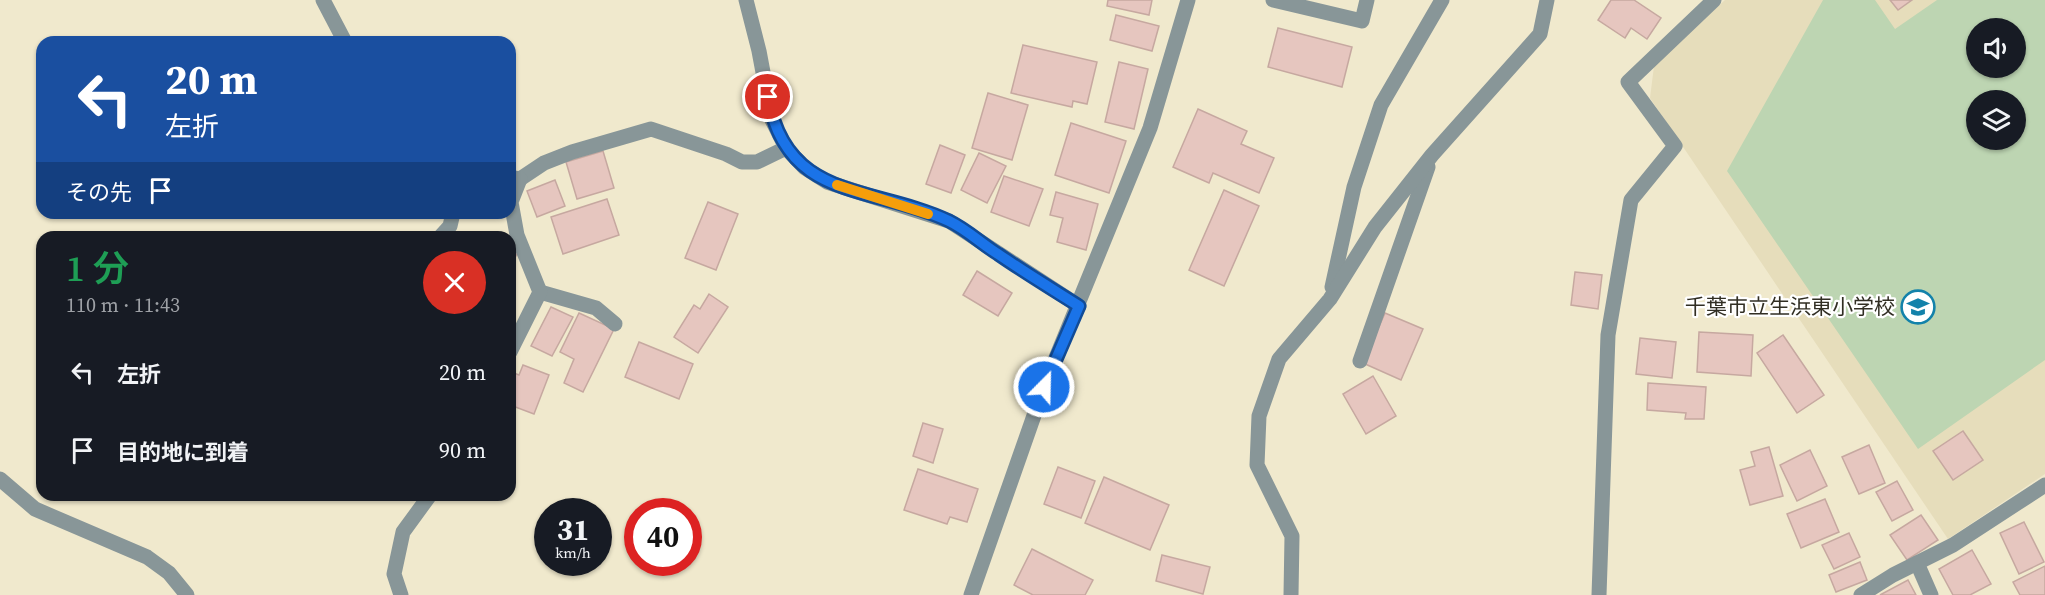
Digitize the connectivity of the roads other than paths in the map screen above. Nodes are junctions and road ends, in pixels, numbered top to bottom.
1 (323, 0) edge
2 (746, 0) edge
3 (1188, 0) edge
4 (1273, 0) edge
5 (1367, 0) edge
6 (1442, 0) edge
7 (1547, 0) edge
8 (1714, 0) edge
9 (341, 36) edge
10 (786, 148) junction
11 (1432, 155) junction
12 (516, 177) edge
13 (514, 219) edge
14 (540, 292) junction
15 (1330, 299) junction
16 (1079, 306) junction
17 (615, 324) dead end
18 (516, 340) edge
19 (1360, 361) dead end
20 (0, 479) edge
21 (2045, 485) edge
22 (426, 501) edge
23 (1917, 563) junction
24 (187, 595) edge
25 (401, 595) edge
26 (971, 595) edge
27 (1291, 595) edge
28 (1599, 595) edge
29 (1861, 595) edge
30 (1930, 595) edge

1 - 9 street
2 - 10 street
3 - 16 street
4 - 5 street
6 - 15 street
7 - 11 street
8 - 28 street
10 - 12 street
10 - 16 street
11 - 15 street
11 - 19 street
13 - 14 street
14 - 17 street
14 - 18 street
15 - 27 street
16 - 26 street
20 - 24 street
21 - 23 street
22 - 25 street
23 - 29 street
23 - 30 street

